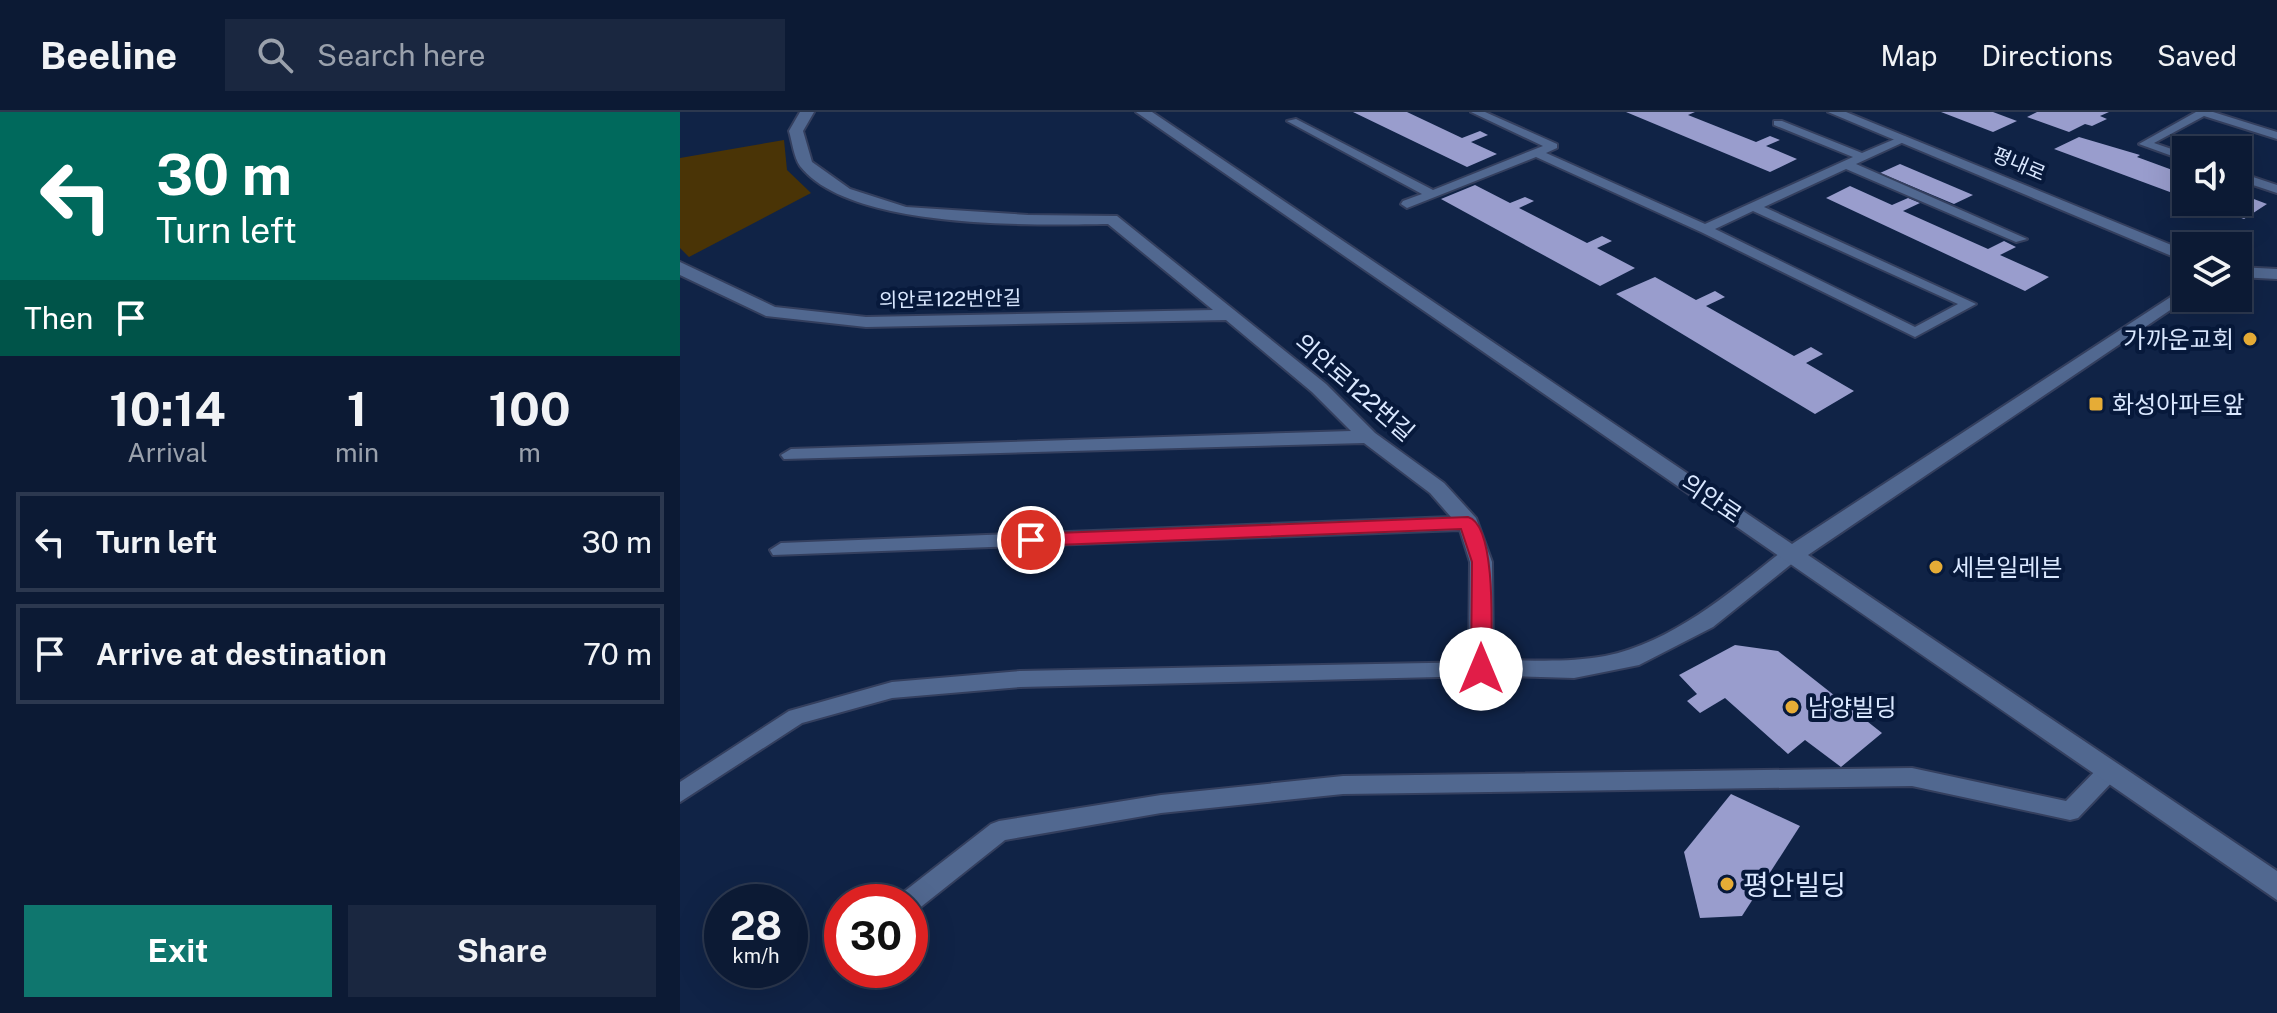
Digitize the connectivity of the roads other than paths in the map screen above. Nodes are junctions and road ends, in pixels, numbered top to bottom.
1 (807, 112) edge
2 (1143, 112) edge
3 (1476, 112) edge
4 (2203, 112) edge
5 (1841, 113) edge
6 (1292, 121) dead end
7 (1778, 123) dead end
8 (2277, 136) edge
9 (1902, 139) junction
10 (1537, 153) junction
11 (2172, 153) edge
12 (1862, 157) junction
13 (1845, 164) junction
14 (2252, 181) edge
15 (2277, 189) edge
16 (1432, 194) junction
17 (1407, 204) dead end
18 (1756, 208) junction
19 (1711, 226) junction
20 (2021, 239) dead end
21 (1755, 240) dead end
22 (2172, 251) edge
23 (680, 267) edge
24 (2252, 273) edge
25 (2277, 274) edge
26 (2172, 301) edge
27 (1232, 315) junction
28 (1368, 437) junction
29 (791, 455) dead end
30 (1468, 523) junction
31 (781, 550) dead end
32 (1793, 554) junction
33 (1481, 669) junction
34 (2109, 771) junction
35 (680, 793) edge
36 (928, 887) edge
37 (2277, 887) edge

1 - 27 street, 의안로122번길
2 - 32 street, 의안로
3 - 10 lane
4 - 8 lane
4 - 11 lane
5 - 9 street, 평내로
6 - 16 lane
7 - 12 lane
9 - 12 lane
9 - 22 street, 평내로
10 - 16 lane
10 - 19 lane
12 - 13 lane
13 - 18 lane
13 - 20 lane
14 - 15 lane
16 - 17 lane
18 - 19 lane
18 - 19 lane
19 - 21 lane
23 - 27 street, 의안로122번안길
24 - 25 street
26 - 32 street
27 - 28 street, 의안로122번길
28 - 29 street
28 - 30 street, 의안로122번길
30 - 31 street
30 - 33 street, 의안로122번길
32 - 33 street
32 - 34 street, 의안로
33 - 35 lane
34 - 36 lane
34 - 37 street, 의안로

